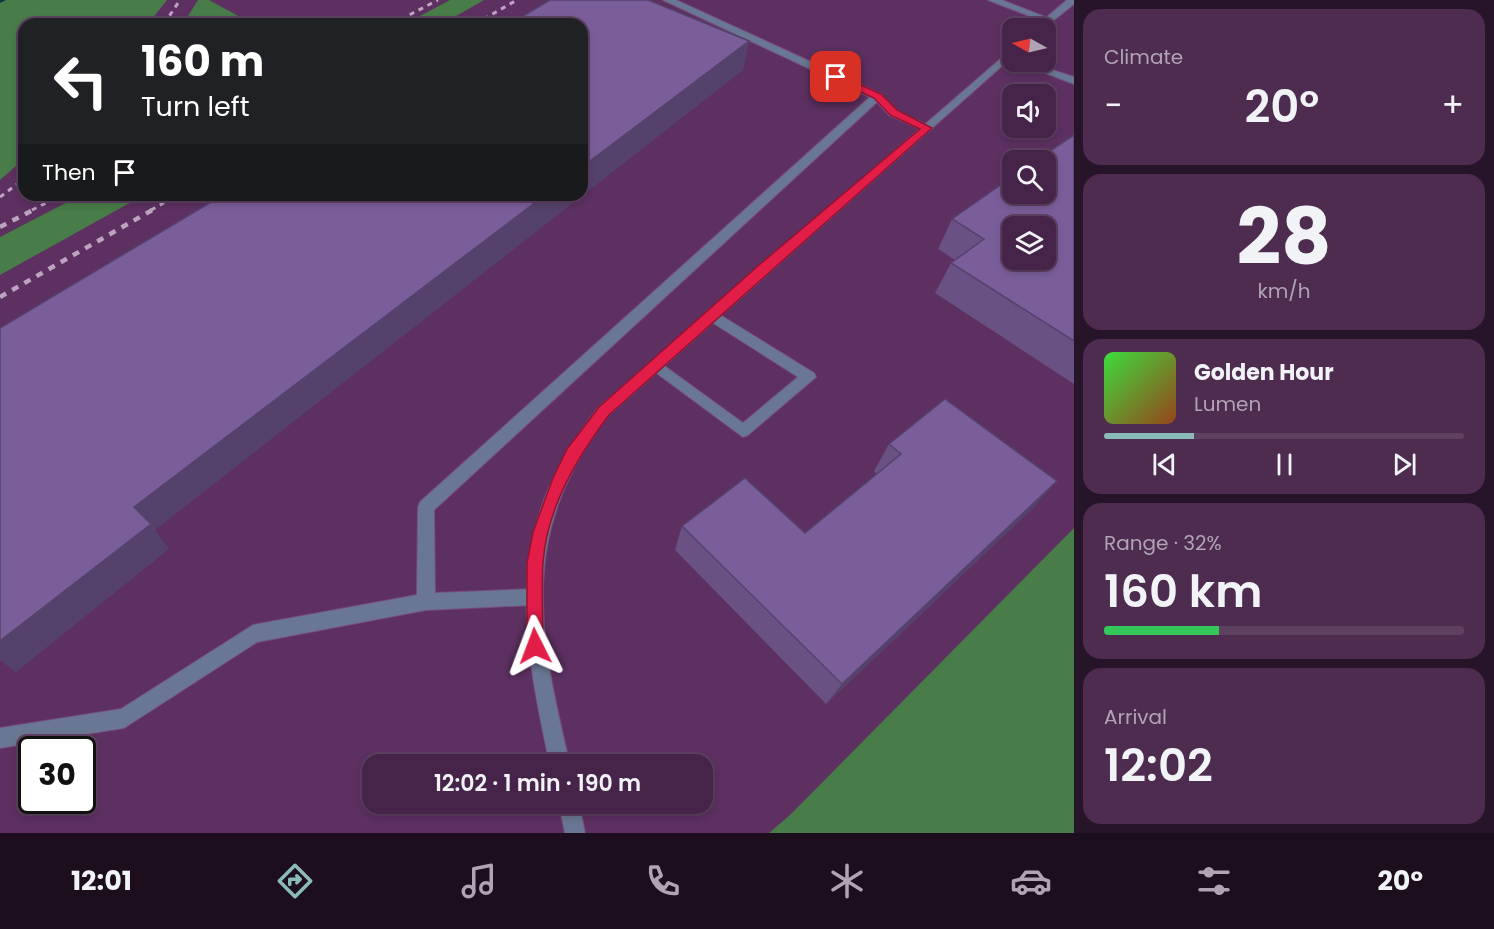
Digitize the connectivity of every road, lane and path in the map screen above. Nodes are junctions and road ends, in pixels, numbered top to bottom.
1 (668, 0) edge
2 (993, 0) edge
3 (1073, 0) edge
4 (1042, 18) edge
5 (1050, 18) edge
6 (1002, 67) edge
7 (1052, 72) edge
8 (1074, 81) edge
9 (877, 96) junction
10 (927, 128) junction
11 (712, 315) junction
12 (654, 366) junction
13 (534, 597) junction
14 (426, 602) junction
15 (0, 738) edge
16 (557, 754) edge
17 (571, 814) edge
18 (575, 833) edge

1 - 9 street
2 - 4 street
3 - 5 street
6 - 10 street
7 - 8 street
9 - 10 street
9 - 14 street
10 - 11 street
11 - 12 street
11 - 12 street
12 - 13 street
13 - 14 street
13 - 16 street
14 - 15 street
17 - 18 street

